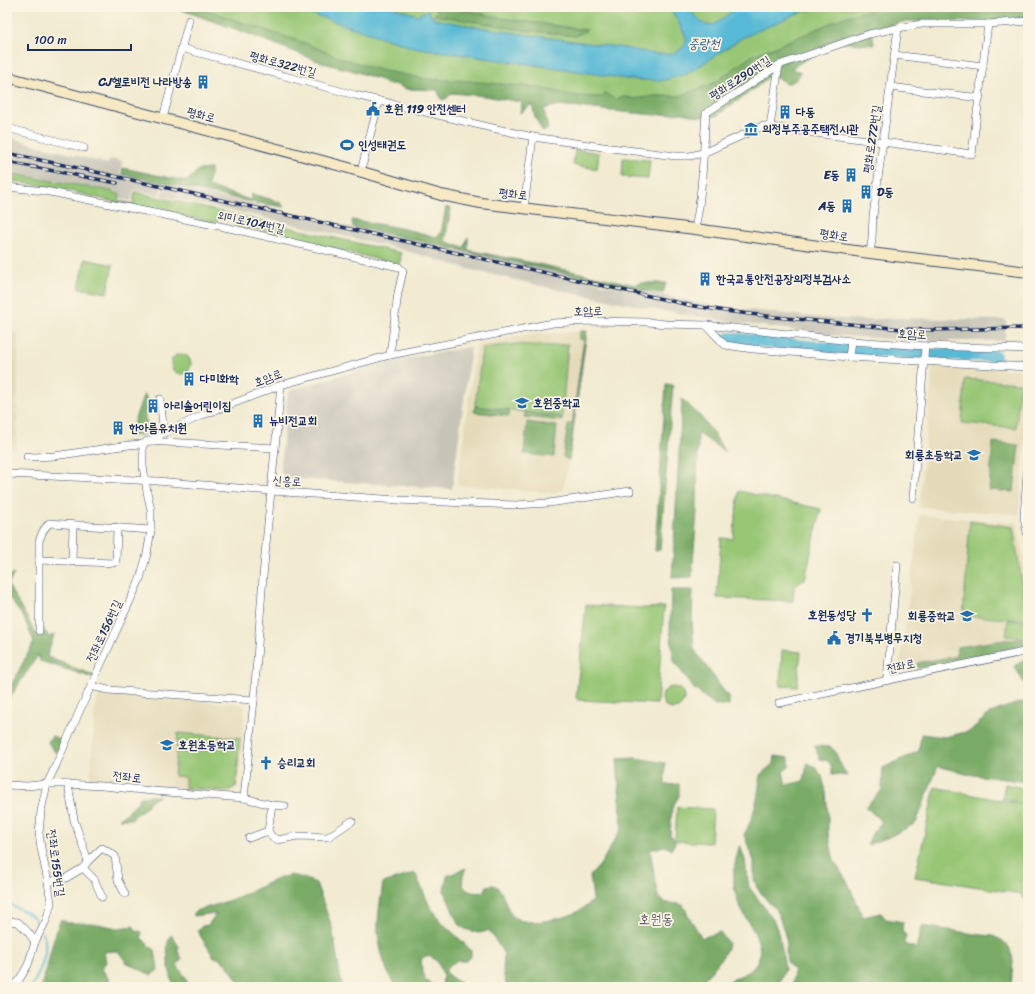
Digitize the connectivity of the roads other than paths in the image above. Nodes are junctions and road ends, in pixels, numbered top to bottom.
1 (188, 20) dead end
2 (1028, 21) edge
3 (988, 24) junction
4 (898, 28) junction
5 (181, 48) junction
6 (894, 55) junction
7 (779, 65) junction
8 (983, 66) junction
9 (7, 77) edge
10 (890, 87) junction
11 (980, 98) junction
12 (379, 101) junction
13 (163, 118) junction
14 (770, 127) junction
15 (7, 128) edge
16 (533, 137) junction
17 (882, 143) junction
18 (84, 148) dead end
19 (703, 153) junction
20 (362, 171) junction
21 (7, 187) edge
22 (524, 208) junction
23 (695, 229) junction
24 (870, 253) junction
25 (1028, 272) edge
26 (706, 325) junction
27 (851, 342) junction
28 (924, 346) junction
29 (1028, 349) edge
30 (390, 355) junction
31 (849, 357) junction
32 (923, 361) junction
33 (1028, 367) edge
34 (281, 385) junction
35 (160, 399) dead end
36 (1028, 418) edge
37 (1028, 422) edge
38 (164, 433) junction
39 (145, 443) junction
40 (275, 448) junction
41 (27, 456) dead end
42 (1028, 458) edge
43 (7, 474) edge
44 (145, 481) junction
45 (271, 491) junction
46 (630, 491) dead end
47 (913, 498) dead end
48 (73, 525) junction
49 (117, 527) junction
50 (151, 530) junction
51 (1028, 537) edge
52 (39, 560) junction
53 (72, 562) junction
54 (897, 565) dead end
55 (39, 631) dead end
56 (1028, 651) edge
57 (887, 680) junction
58 (91, 686) junction
59 (254, 700) junction
60 (779, 704) dead end
61 (46, 784) junction
62 (68, 784) junction
63 (7, 785) edge
64 (244, 798) junction
65 (272, 805) junction
66 (285, 806) dead end
67 (352, 821) dead end
68 (268, 831) junction
69 (249, 838) dead end
70 (88, 861) junction
71 (83, 868) junction
72 (48, 882) junction
73 (125, 894) dead end
74 (102, 897) dead end
75 (7, 921) edge
76 (35, 942) junction
77 (12, 987) edge

1 - 5 street
2 - 3 street, 평화로290번길
3 - 4 street, 평화로290번길
3 - 8 street
4 - 6 street, 평화로272번길
4 - 7 street, 평화로290번길
5 - 12 street, 평화로322번길
5 - 13 street
6 - 8 street
6 - 10 street, 평화로272번길
7 - 14 street
7 - 19 street, 평화로290번길
8 - 11 street
9 - 13 main road, 평화로
10 - 11 street
10 - 17 street, 평화로272번길
11 - 17 street
12 - 16 street, 평화로322번길
12 - 20 street
13 - 20 main road, 평화로
14 - 17 street
14 - 19 street, 평화로322번길
15 - 18 street
16 - 19 street, 평화로322번길
16 - 22 street
17 - 24 street, 평화로272번길
19 - 23 street, 평화로290번길
20 - 22 main road, 평화로
21 - 30 street, 외미로104번길
22 - 23 main road, 평화로
23 - 24 main road, 평화로
24 - 25 main road, 평화로
26 - 27 street, 호암로
26 - 30 street, 호암로
26 - 31 street
27 - 28 street, 호암로
27 - 31 street
28 - 29 street, 호암로
28 - 32 street
30 - 34 street, 호암로
31 - 32 street
32 - 33 street
32 - 47 street
34 - 38 street, 호암로
34 - 40 street
35 - 38 street
36 - 37 street
38 - 39 street, 호암로
39 - 40 street
39 - 41 street, 호암로
39 - 44 street, 전좌로156번길
40 - 45 street
42 - 51 street
43 - 44 street, 신흥로
44 - 45 street, 신흥로
44 - 50 street, 전좌로156번길
45 - 46 street, 신흥로
45 - 59 street
48 - 49 street
48 - 52 street
48 - 53 street
49 - 50 street
49 - 53 street
50 - 58 street, 전좌로156번길
52 - 53 street
52 - 55 street
54 - 57 street
56 - 57 street, 전좌로
57 - 60 street, 전좌로
58 - 59 street
58 - 61 street, 전좌로156번길
59 - 64 street
61 - 62 street, 전좌로
61 - 63 street, 전좌로
61 - 72 street, 전좌로155번길
62 - 64 street, 전좌로
62 - 70 street
64 - 65 street, 전좌로
65 - 66 street, 전좌로
65 - 68 street
67 - 68 street
68 - 69 street
70 - 71 street
70 - 73 street
71 - 72 street
71 - 74 street
72 - 76 street, 전좌로155번길
75 - 76 street
76 - 77 street, 전좌로155번길

